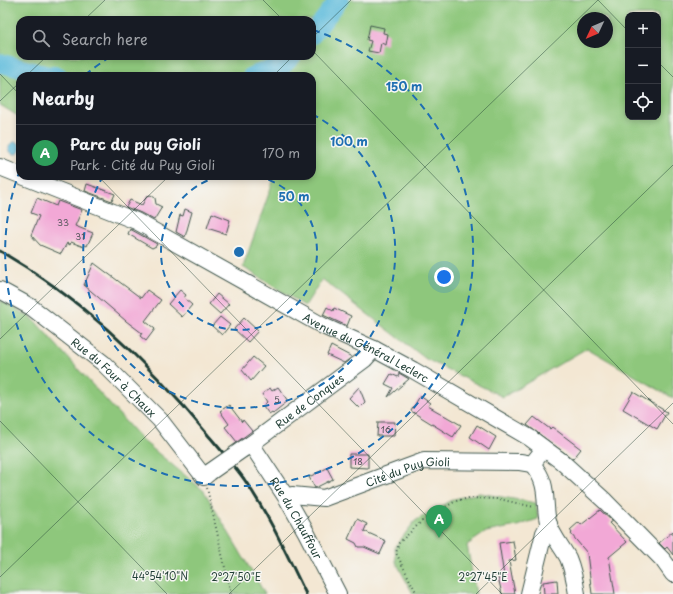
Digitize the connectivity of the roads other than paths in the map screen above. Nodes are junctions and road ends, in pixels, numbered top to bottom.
1 (0, 167) edge
2 (16, 174) edge
3 (31, 180) edge
4 (0, 290) edge
5 (374, 349) junction
6 (247, 446) junction
7 (544, 449) junction
8 (532, 464) junction
9 (207, 475) joint
10 (286, 497) junction
11 (548, 516) junction
12 (673, 574) edge
13 (338, 594) edge
14 (529, 594) edge
15 (577, 594) edge

1 - 2 street, Avenue du Général Leclerc
3 - 5 street, Avenue du Général Leclerc
4 - 9 street, Rue du Four à Chaux
5 - 6 street, Rue de Conques
5 - 7 street, Avenue du Général Leclerc
6 - 9 street, Rue de Conques, bridge
6 - 10 street, Rue du Chauffour
7 - 8 street
7 - 12 street, Avenue du Général Leclerc
8 - 10 street, Cité du Puy Gioli
8 - 11 street
10 - 13 street, Rue du Chauffour
11 - 14 street
11 - 15 street

